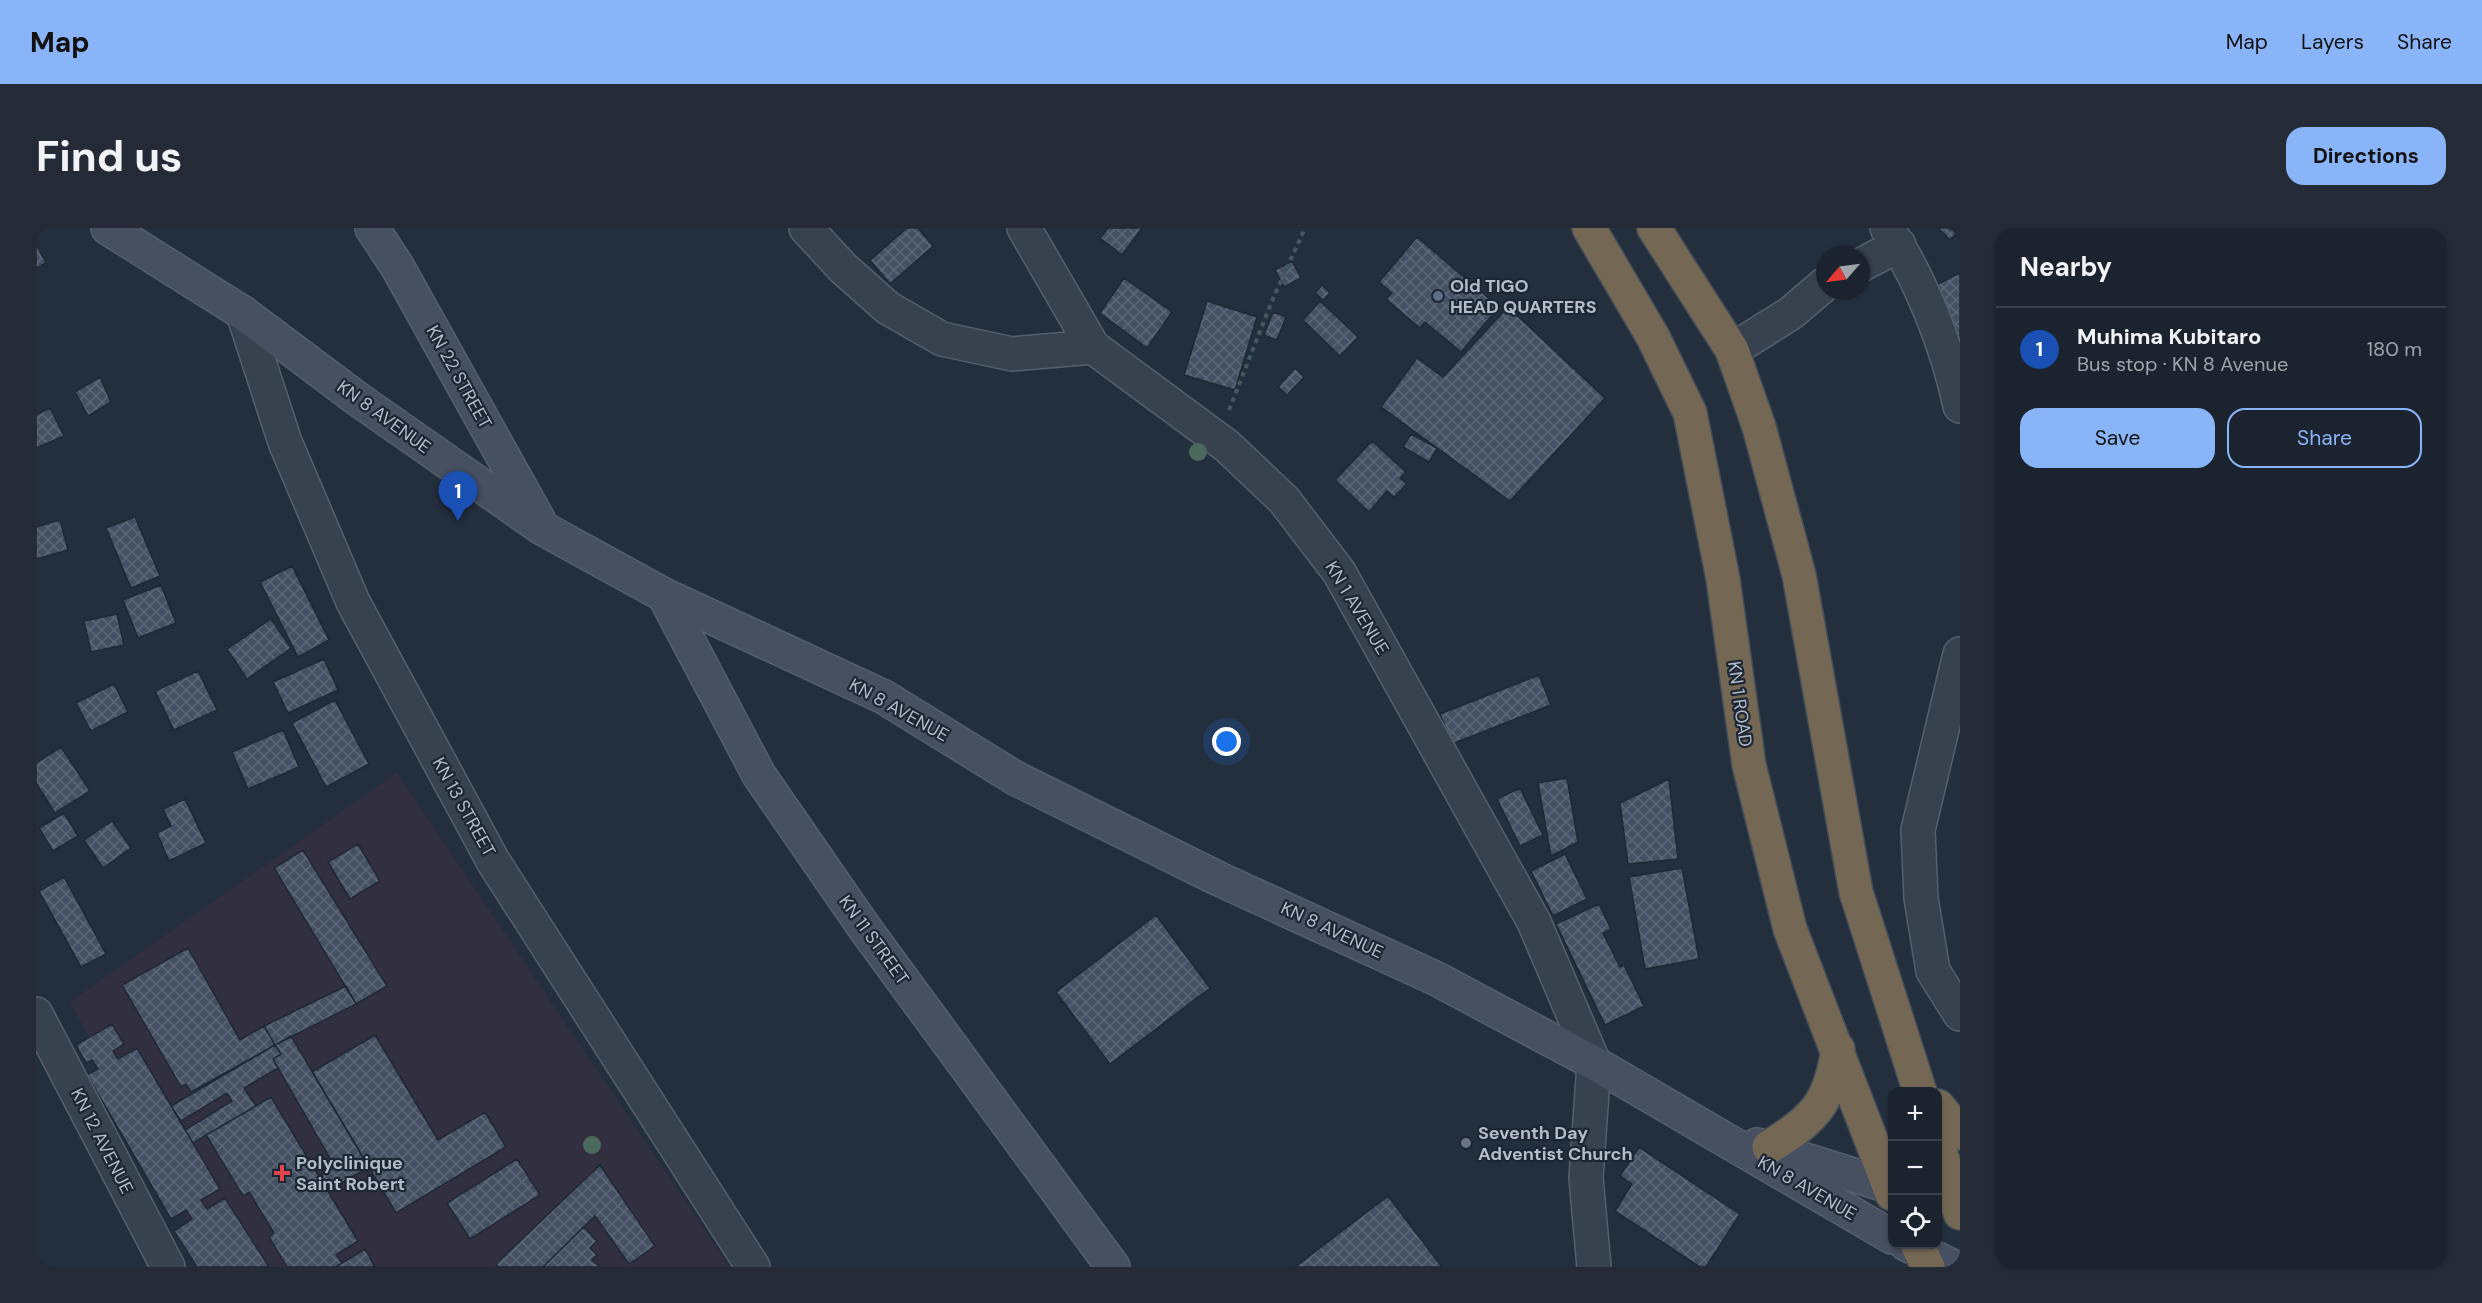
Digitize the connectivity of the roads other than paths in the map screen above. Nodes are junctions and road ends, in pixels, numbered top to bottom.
1 (108, 228) edge
2 (372, 228) edge
3 (806, 228) edge
4 (1024, 228) edge
5 (1589, 228) edge
6 (1654, 228) edge
7 (1893, 237) edge
8 (1870, 257) edge
9 (1816, 292) edge
10 (243, 313) junction
11 (1093, 347) junction
12 (1732, 350) junction
13 (1960, 406) edge
14 (542, 528) junction
15 (664, 595) junction
16 (1960, 654) edge
17 (36, 1014) edge
18 (1960, 1014) edge
19 (1838, 1049) junction
20 (1594, 1063) junction
21 (1921, 1087) edge
22 (1942, 1111) edge
23 (1960, 1133) edge
24 (1722, 1138) junction
25 (1769, 1147) junction
26 (1942, 1160) edge
27 (1888, 1181) edge
28 (1888, 1188) edge
29 (1954, 1206) edge
30 (1888, 1234) edge
31 (1918, 1252) edge
32 (168, 1267) edge
33 (753, 1267) edge
34 (1113, 1267) edge
35 (1594, 1267) edge
36 (1954, 1267) edge

1 - 10 main road, KN 8 AVENUE
2 - 14 main road, KN 22 STREET
3 - 11 street
4 - 11 street, KN 1 AVENUE
5 - 19 highway, KN 1 ROAD
6 - 12 highway
7 - 8 street
7 - 13 street
9 - 12 street
10 - 14 main road, KN 8 AVENUE
10 - 33 street, KN 13 STREET
11 - 20 street, KN 1 AVENUE
12 - 21 highway
14 - 15 main road, KN 8 AVENUE
15 - 20 main road, KN 8 AVENUE
15 - 34 main road, KN 11 STREET
16 - 18 street
17 - 32 street, KN 12 AVENUE
19 - 25 highway
19 - 27 highway, KN 1 ROAD
20 - 24 main road, KN 8 AVENUE
20 - 35 street
22 - 23 highway
24 - 25 main road, KN 8 AVENUE
24 - 30 main road, KN 8 AVENUE
25 - 28 main road, KN 8 AVENUE
26 - 29 highway
31 - 36 main road

